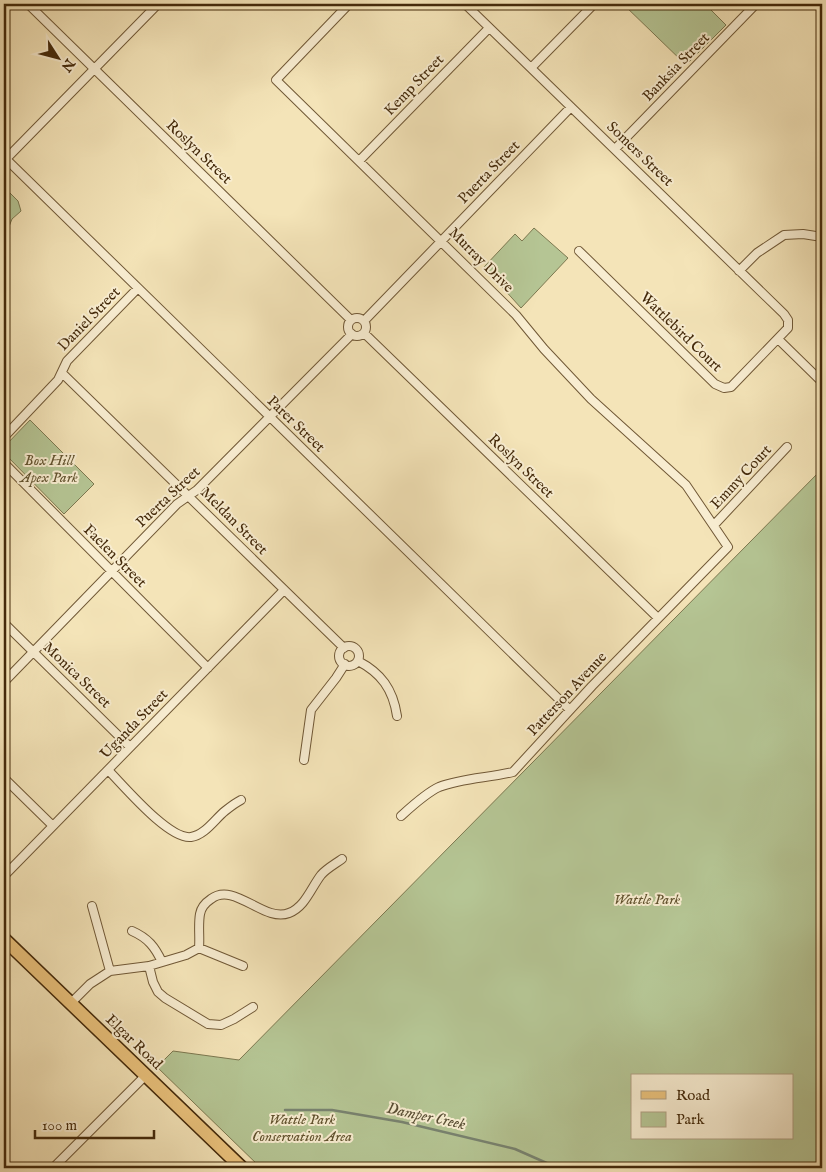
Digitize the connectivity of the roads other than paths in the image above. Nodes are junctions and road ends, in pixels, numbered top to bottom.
1 (28, 4) edge
2 (158, 4) edge
3 (349, 4) edge
4 (465, 4) edge
5 (594, 4) edge
6 (756, 4) edge
7 (489, 28) junction
8 (531, 68) junction
9 (95, 69) junction
10 (571, 107) junction
11 (615, 149) junction
12 (5, 158) edge
13 (360, 162) junction
14 (822, 238) edge
15 (441, 241) junction
16 (579, 250) dead end
17 (739, 271) junction
18 (138, 288) junction
19 (351, 320) junction
20 (364, 321) junction
21 (788, 328) joint
22 (364, 333) junction
23 (352, 334) junction
24 (778, 339) junction
25 (62, 373) junction
26 (822, 382) edge
27 (270, 418) junction
28 (4, 437) edge
29 (787, 447) dead end
30 (4, 463) edge
31 (189, 496) junction
32 (714, 525) junction
33 (728, 547) joint
34 (111, 572) junction
35 (284, 590) junction
36 (658, 618) junction
37 (4, 624) edge
38 (344, 648) junction
39 (33, 652) junction
40 (358, 661) junction
41 (345, 664) junction
42 (208, 668) junction
43 (4, 682) edge
44 (570, 710) junction
45 (397, 716) dead end
46 (130, 747) junction
47 (304, 760) dead end
48 (108, 770) junction
49 (4, 778) edge
50 (241, 800) dead end
51 (401, 816) dead end
52 (53, 826) junction
53 (342, 859) dead end
54 (4, 876) edge
55 (92, 906) dead end
56 (132, 931) dead end
57 (4, 940) edge
58 (4, 948) edge
59 (199, 948) junction
60 (18, 953) junction
61 (162, 962) junction
62 (149, 966) junction
63 (243, 966) dead end
64 (110, 971) junction
65 (71, 1003) junction
66 (253, 1007) dead end
67 (146, 1075) junction
68 (53, 1168) edge
69 (241, 1168) edge

1 - 9 street, Roslyn Street
2 - 9 street
3 - 13 street, Murray Drive
4 - 7 street, Somers Street
5 - 8 street
6 - 11 street, Banksia Street
7 - 8 street, Somers Street
7 - 13 street, Kemp Street
8 - 10 street, Somers Street
9 - 12 street
9 - 19 street, Roslyn Street
10 - 11 street, Somers Street
10 - 15 street, Puerta Street
11 - 17 street, Somers Street
12 - 18 street, Parer Street
13 - 15 street, Murray Drive
14 - 17 street
15 - 20 street, Puerta Street
15 - 32 street, Murray Drive
16 - 24 street, Wattlebird Court
17 - 21 street, Somers Street
18 - 25 street, Daniel Street
18 - 27 street, Parer Street
19 - 20 street
19 - 23 street
20 - 22 street
21 - 24 street, Wattlebird Court
22 - 23 street
22 - 36 street, Roslyn Street
23 - 27 street, Puerta Street
24 - 26 street
25 - 28 street, Daniel Street
25 - 31 street, Meldan Street
27 - 31 street, Puerta Street
27 - 44 street, Parer Street
29 - 32 street, Emmy Court
30 - 34 street, Faelen Street
31 - 34 street, Puerta Street
31 - 35 street, Meldan Street
32 - 33 street, Murray Drive
33 - 36 street, Patterson Avenue
34 - 39 street, Puerta Street
34 - 42 street, Faelen Street
35 - 38 street, Meldan Street
35 - 42 street, Uganda Street
36 - 44 street, Patterson Avenue
37 - 39 street, Monica Street
38 - 40 street
38 - 41 street
39 - 43 street, Puerta Street
39 - 46 street, Monica Street
40 - 41 street
40 - 45 street
41 - 47 street
42 - 46 street, Uganda Street
44 - 51 street, Patterson Avenue
46 - 48 street, Uganda Street
48 - 50 street
48 - 52 street, Uganda Street
49 - 52 street
52 - 54 street, Uganda Street
53 - 59 street
55 - 64 street
56 - 61 street
57 - 60 main road, Elgar Road
58 - 60 main road
59 - 61 street
59 - 63 street
60 - 65 main road, Elgar Road
61 - 62 street
62 - 64 street
62 - 66 street
64 - 65 street
65 - 67 main road, Elgar Road
67 - 68 street
67 - 69 main road, Elgar Road

